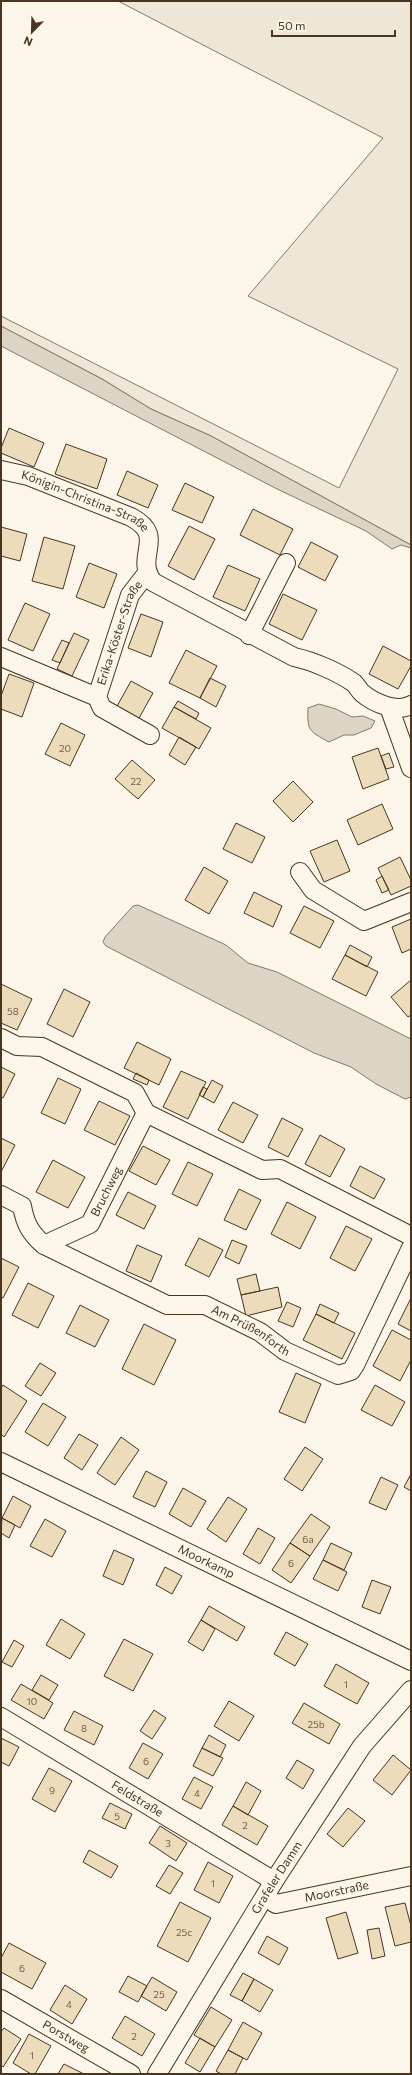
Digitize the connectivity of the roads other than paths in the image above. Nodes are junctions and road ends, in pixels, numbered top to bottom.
1 (1, 470) edge
2 (286, 563) dead end
3 (146, 572) junction
4 (250, 635) junction
5 (1, 657) edge
6 (97, 697) junction
7 (411, 705) edge
8 (389, 707) junction
9 (150, 736) dead end
10 (411, 768) edge
11 (300, 872) dead end
12 (411, 902) edge
13 (1, 1038) edge
14 (146, 1113) junction
15 (1, 1195) edge
16 (411, 1236) edge
17 (44, 1245) junction
18 (411, 1248) edge
19 (1, 1462) edge
20 (411, 1662) edge
21 (411, 1690) edge
22 (1, 1717) edge
23 (411, 1876) edge
24 (274, 1881) junction
25 (265, 1897) junction
26 (1, 1999) edge
27 (131, 2074) edge
28 (157, 2074) edge

1 - 3 street, Königin-Christina-Straße
2 - 4 street
3 - 4 street
3 - 6 street, Erika-Köster-Straße
4 - 8 street
5 - 6 street, Erika-Köster-Straße
6 - 9 street, Erika-Köster-Straße
7 - 8 street
8 - 10 street
11 - 12 street
13 - 14 street
14 - 16 street
14 - 17 street, Bruchweg
15 - 17 street, Am Prüßenforth
17 - 18 street, Am Prüßenforth
19 - 20 street, Moorkamp
21 - 24 street, Grafeler Damm
22 - 24 street, Feldstraße
23 - 25 street, Moorstraße
24 - 25 street, Grafeler Damm
25 - 28 street, Grafeler Damm
26 - 27 street, Porstweg

